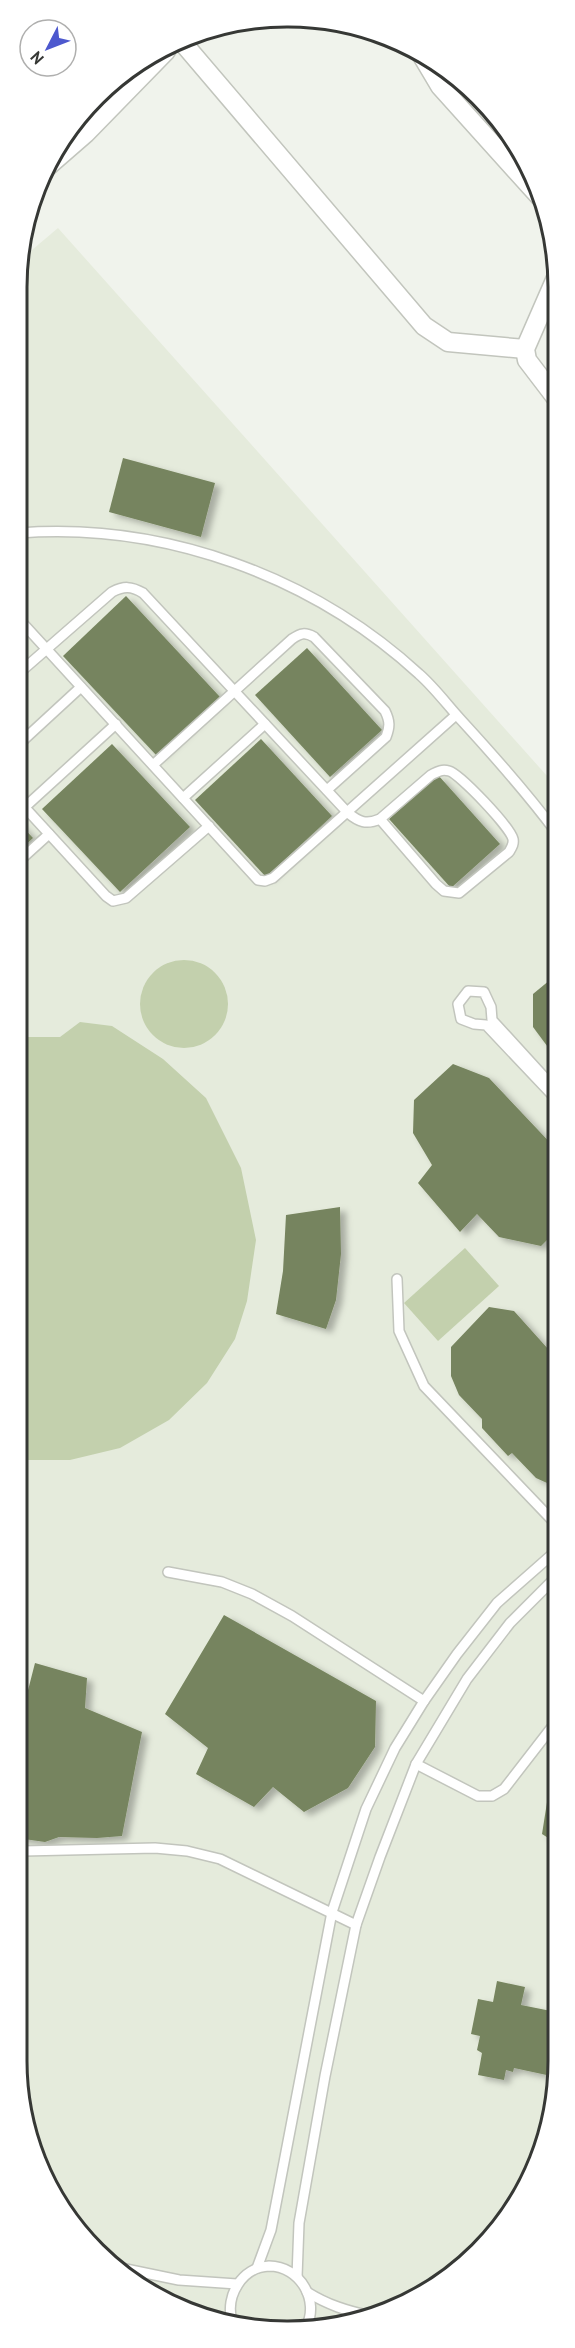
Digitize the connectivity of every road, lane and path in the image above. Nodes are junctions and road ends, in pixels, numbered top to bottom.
1 (187, 48) edge
2 (152, 65) edge
3 (431, 70) edge
4 (67, 150) edge
5 (524, 180) edge
6 (548, 296) edge
7 (525, 349) junction
8 (548, 388) edge
9 (27, 534) edge
10 (27, 628) edge
11 (46, 648) junction
12 (27, 666) edge
13 (81, 687) junction
14 (235, 690) junction
15 (456, 715) junction
16 (265, 723) junction
17 (116, 724) junction
18 (27, 737) edge
19 (153, 765) junction
20 (327, 790) junction
21 (183, 798) junction
22 (27, 799) edge
23 (27, 810) edge
24 (348, 813) junction
25 (380, 819) junction
26 (548, 822) edge
27 (209, 826) junction
28 (49, 834) junction
29 (27, 854) edge
30 (548, 1081) edge
31 (548, 1091) edge
32 (397, 1279) dead end
33 (548, 1516) edge
34 (548, 1558) edge
35 (168, 1572) dead end
36 (548, 1585) edge
37 (424, 1701) junction
38 (548, 1732) edge
39 (416, 1764) junction
40 (27, 1851) edge
41 (332, 1912) junction
42 (356, 1925) junction
43 (257, 2268) junction
44 (134, 2271) edge
45 (297, 2277) junction
46 (237, 2284) junction
47 (307, 2292) junction
48 (353, 2313) edge
49 (231, 2315) edge
50 (309, 2320) edge

1 - 7 street
2 - 4 street
3 - 5 street
6 - 7 street
7 - 8 street
9 - 15 lane
10 - 11 lane
11 - 12 lane
11 - 13 lane
11 - 14 lane
13 - 17 lane
13 - 18 lane
14 - 16 lane
14 - 19 lane
14 - 20 lane
15 - 24 lane
15 - 26 lane
16 - 20 lane
16 - 21 lane
17 - 19 lane
17 - 22 lane
19 - 21 lane
20 - 24 lane
21 - 27 lane
23 - 28 lane
24 - 25 lane
24 - 27 lane
25 - 25 lane
27 - 28 lane
28 - 29 lane
30 - 31 lane
32 - 33 lane
34 - 37 lane
35 - 37 lane
36 - 39 lane
37 - 41 lane
38 - 39 lane
39 - 42 lane
40 - 41 lane
41 - 42 lane
41 - 43 lane
42 - 45 lane
43 - 45 lane
43 - 46 lane
44 - 46 lane
45 - 47 lane
46 - 49 lane
47 - 48 lane
47 - 50 lane

